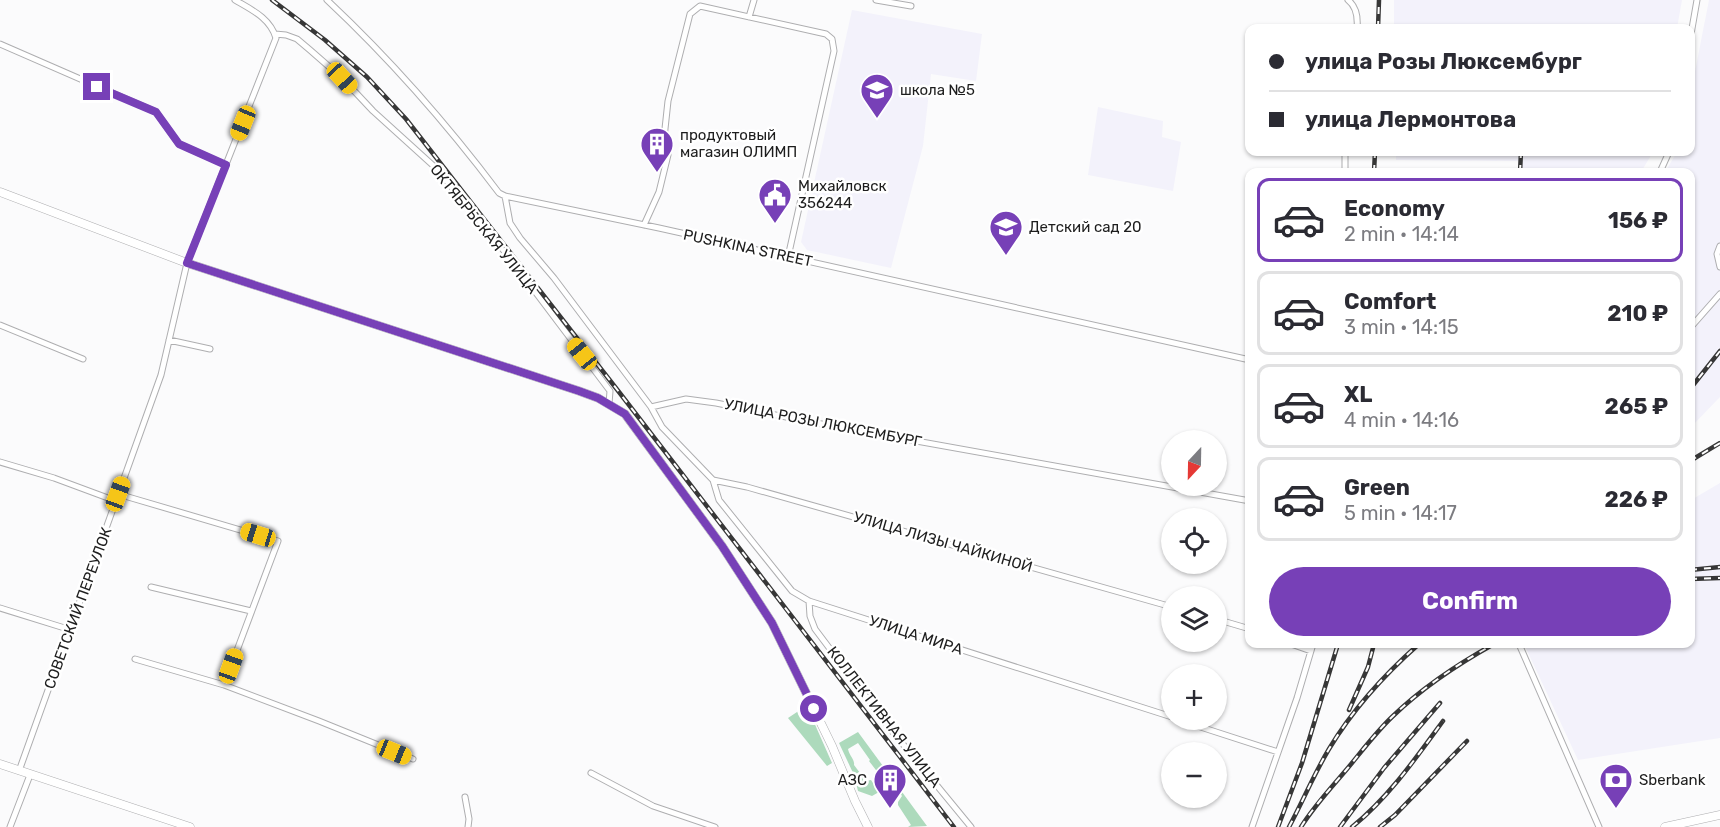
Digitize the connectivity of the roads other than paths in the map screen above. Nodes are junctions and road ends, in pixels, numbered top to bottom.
1 (235, 0) edge
2 (327, 0) edge
3 (754, 0) edge
4 (876, 0) edge
5 (1348, 0) edge
6 (1697, 0) edge
7 (911, 6) dead end
8 (750, 17) junction
9 (1357, 24) edge
10 (1693, 24) edge
11 (276, 36) junction
12 (0, 44) edge
13 (226, 165) junction
14 (0, 192) edge
15 (505, 196) junction
16 (644, 225) junction
17 (1720, 246) edge
18 (788, 257) junction
19 (187, 263) junction
20 (1720, 267) edge
21 (1720, 294) edge
22 (1695, 322) edge
23 (0, 325) edge
24 (169, 340) junction
25 (210, 349) dead end
26 (83, 359) dead end
27 (1245, 359) edge
28 (609, 404) junction
29 (651, 407) junction
30 (0, 462) edge
31 (713, 480) junction
32 (117, 498) junction
33 (1245, 500) edge
34 (151, 586) dead end
35 (809, 601) junction
36 (1161, 604) edge
37 (0, 608) edge
38 (251, 611) junction
39 (1227, 622) edge
40 (1245, 628) edge
41 (71, 630) junction
42 (1302, 648) edge
43 (1312, 648) edge
44 (1521, 648) edge
45 (1311, 651) junction
46 (135, 660) dead end
47 (224, 685) junction
48 (1161, 713) edge
49 (1210, 730) edge
50 (1278, 752) junction
51 (413, 759) dead end
52 (0, 764) edge
53 (19, 771) junction
54 (591, 773) dead end
55 (30, 775) junction
56 (465, 797) dead end
57 (1720, 815) edge
58 (10, 827) edge
59 (189, 827) edge
60 (468, 827) edge
61 (716, 827) edge
62 (868, 827) edge
63 (971, 827) edge
64 (1252, 827) edge
65 (1599, 827) edge
66 (1665, 827) edge

1 - 11 street, ОКТЯБРЬСКАЯ УЛИЦА
2 - 15 street
3 - 8 street
4 - 7 street
5 - 9 street
6 - 10 street
8 - 16 street
8 - 18 street
11 - 13 street, СОВЕТСКИЙ ПЕРЕУЛОК
11 - 28 street, ОКТЯБРЬСКАЯ УЛИЦА
12 - 13 street
13 - 19 street, СОВЕТСКИЙ ПЕРЕУЛОК
14 - 19 main road
15 - 16 street, PUSHKINA STREET
15 - 29 street
16 - 18 street, PUSHKINA STREET
17 - 20 street
18 - 27 street, PUSHKINA STREET
19 - 24 street, СОВЕТСКИЙ ПЕРЕУЛОК
19 - 28 main road
21 - 22 street
23 - 26 street
24 - 25 street
24 - 32 street, СОВЕТСКИЙ ПЕРЕУЛОК
28 - 62 main road
29 - 31 street
29 - 33 street, УЛИЦА РОЗЫ ЛЮКСЕМБУРГ
30 - 32 street
31 - 35 street, УЛИЦА МИРА
31 - 36 street, УЛИЦА ЛИЗЫ ЧАЙКИНОЙ
32 - 38 street
32 - 41 street, СОВЕТСКИЙ ПЕРЕУЛОК
34 - 38 street
35 - 48 street, УЛИЦА МИРА
35 - 63 street, КОЛЛЕКТИВНАЯ УЛИЦА
37 - 41 street
38 - 47 street
39 - 40 street
41 - 53 street, СОВЕТСКИЙ ПЕРЕУЛОК
42 - 45 street
43 - 45 street
44 - 65 street
45 - 50 street
46 - 47 street
47 - 51 street
49 - 50 street
50 - 64 street
52 - 53 main road
53 - 55 main road
54 - 61 street
55 - 58 street
55 - 59 main road
56 - 60 street
57 - 66 main road

